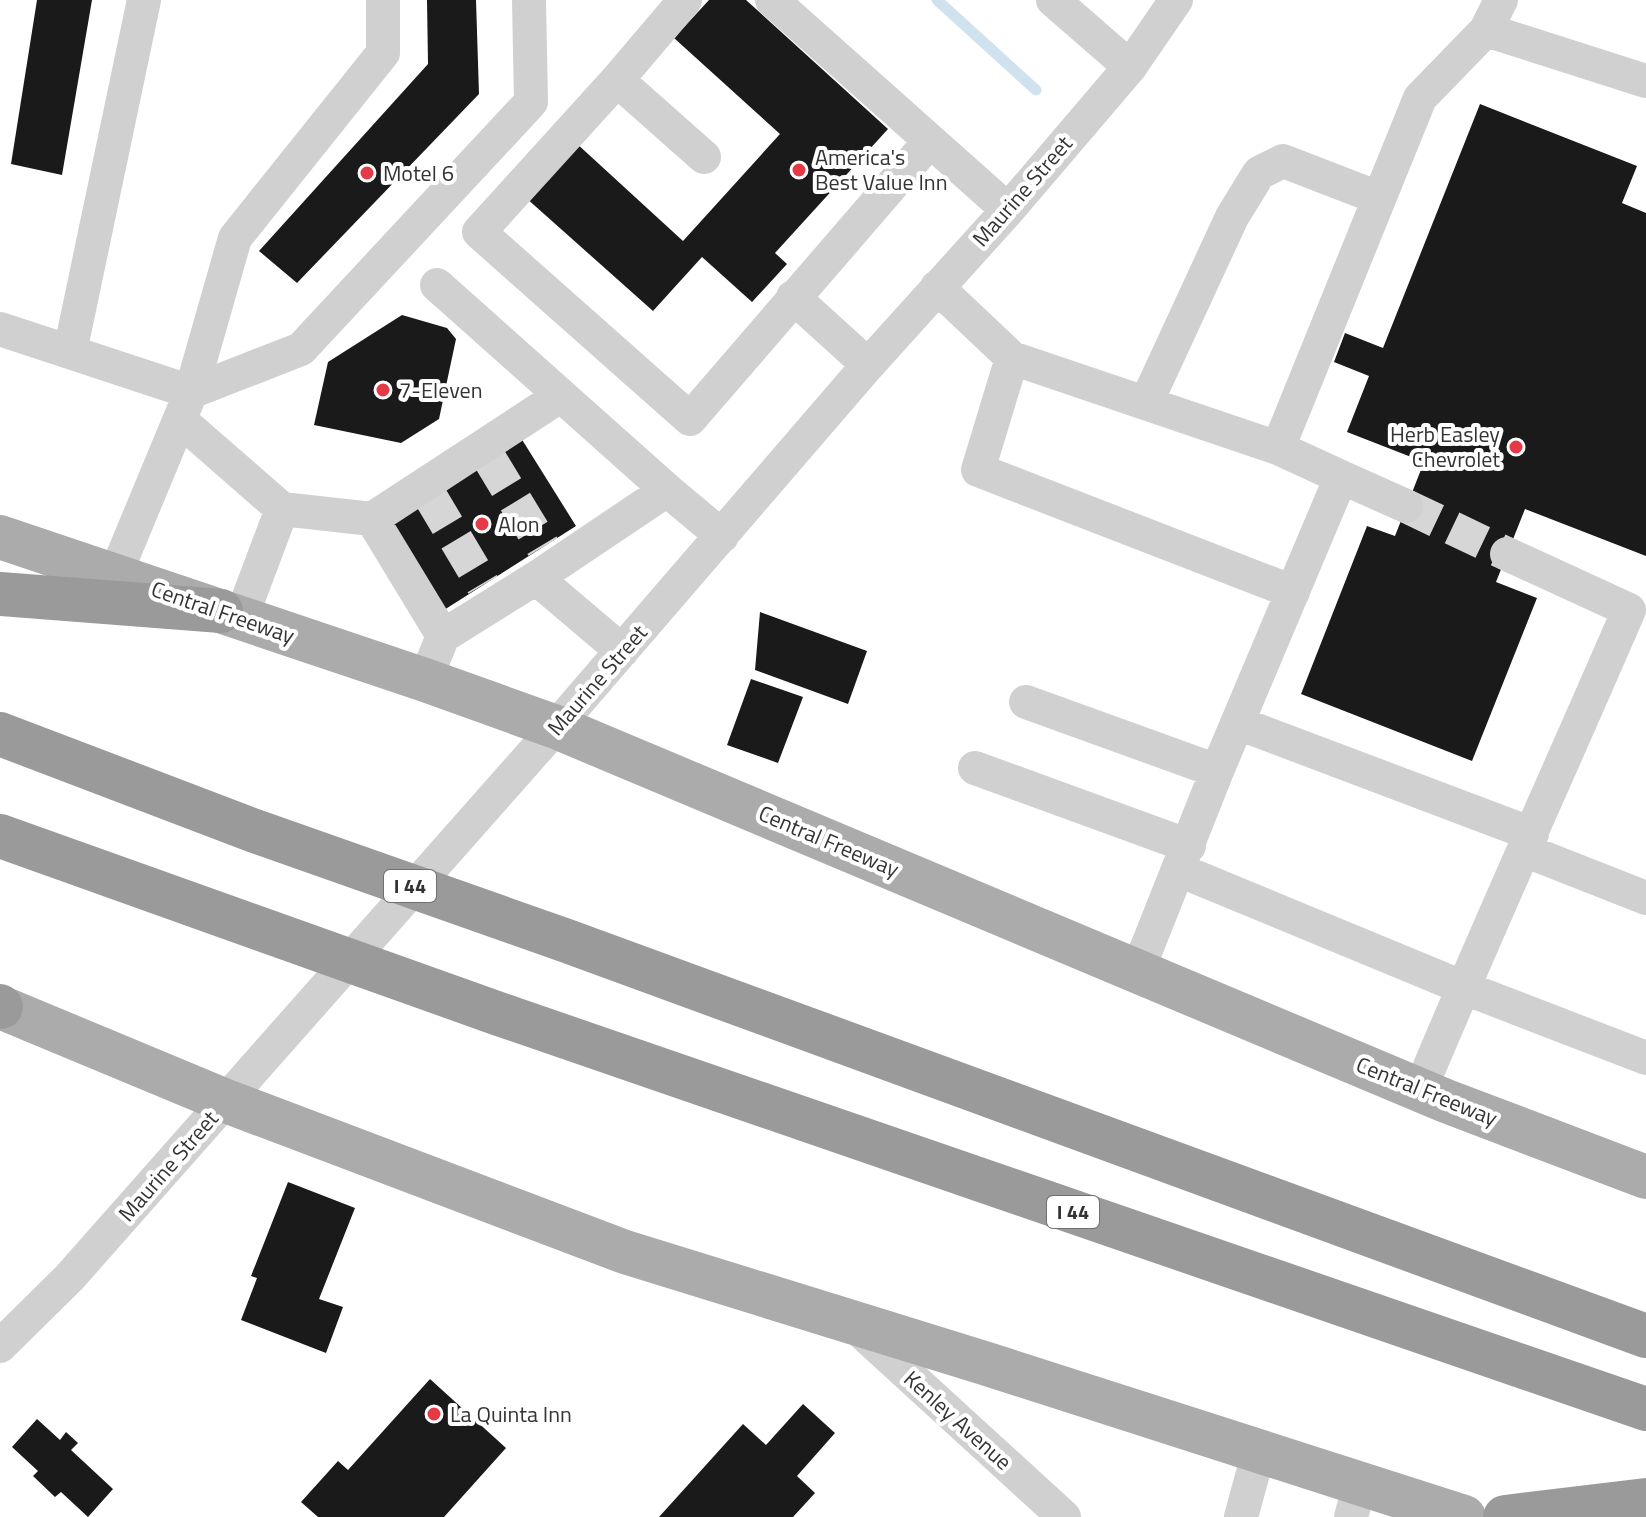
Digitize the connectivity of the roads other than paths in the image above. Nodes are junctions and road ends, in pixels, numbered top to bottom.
1 (144, 0) edge
2 (383, 0) edge
3 (529, 0) edge
4 (685, 0) edge
5 (772, 0) edge
6 (1053, 0) edge
7 (1176, 0) edge
8 (1494, 15) edge
9 (1130, 67) junction
10 (617, 80) junction
11 (1646, 81) edge
12 (930, 141) junction
13 (704, 157) dead end
14 (1379, 198) junction
15 (1008, 210) junction
16 (437, 285) dead end
17 (937, 287) junction
18 (793, 297) junction
19 (0, 329) edge
20 (70, 352) junction
21 (1012, 358) junction
22 (868, 365) junction
23 (560, 396) junction
24 (1146, 403) junction
25 (185, 406) junction
26 (1278, 448) junction
27 (1341, 477) junction
28 (667, 490) junction
29 (1406, 506) tunnel mouth
30 (282, 509) junction
31 (372, 519) junction
32 (722, 536) junction
33 (0, 537) edge
34 (1507, 554) tunnel mouth
35 (545, 563) junction
36 (115, 575) junction
37 (1293, 592) junction
38 (0, 594) edge
39 (1640, 611) edge
40 (231, 615) junction
41 (443, 636) junction
42 (622, 651) junction
43 (425, 680) junction
44 (1026, 702) dead end
45 (1238, 723) junction
46 (556, 727) junction
47 (0, 734) edge
48 (975, 768) dead end
49 (1217, 771) junction
50 (0, 836) edge
51 (1528, 842) junction
52 (1184, 858) junction
53 (1646, 898) edge
54 (1138, 970) junction
55 (1462, 987) junction
56 (0, 1007) edge
57 (1646, 1058) edge
58 (1420, 1090) junction
59 (226, 1101) junction
60 (1646, 1177) edge
61 (851, 1322) junction
62 (1646, 1336) edge
63 (0, 1346) edge
64 (1646, 1409) edge
65 (1259, 1451) junction
66 (1355, 1500) edge
67 (1646, 1500) edge
68 (1064, 1517) edge
69 (1241, 1517) edge
70 (1464, 1517) edge
71 (1505, 1517) edge

1 - 20 street
2 - 25 street
3 - 25 street
4 - 10 street
5 - 12 street
6 - 9 street
7 - 9 street, Maurine Street
8 - 11 street
8 - 14 street
9 - 15 street, Maurine Street
10 - 13 street
10 - 18 street
12 - 15 street
12 - 18 street
14 - 24 street
14 - 26 street
15 - 17 street, Maurine Street
16 - 23 street
17 - 21 street
17 - 22 street, Maurine Street
18 - 22 street
19 - 20 street
20 - 25 street
21 - 24 street
21 - 37 street
22 - 32 street, Maurine Street
23 - 28 street
23 - 31 street
24 - 26 street
25 - 30 street
25 - 36 street
26 - 27 street
27 - 29 street
27 - 37 street
28 - 32 street
28 - 35 street
30 - 31 street
30 - 40 street
31 - 41 street
32 - 42 street, Maurine Street
33 - 36 main road, Central Freeway
34 - 39 street
35 - 41 street
35 - 42 street
36 - 40 main road, Central Freeway
37 - 45 street
38 - 40 highway
39 - 51 street
40 - 43 main road, Central Freeway
41 - 43 street
42 - 46 street, Maurine Street
43 - 46 main road, Central Freeway
44 - 49 street
45 - 49 street
45 - 51 street
46 - 54 main road, Central Freeway
46 - 59 street, Maurine Street
47 - 62 highway, I 44
48 - 52 street
49 - 52 street
50 - 64 highway, I 44
51 - 53 street
51 - 55 street
52 - 54 street
52 - 55 street
54 - 58 main road, Central Freeway
55 - 57 street
55 - 58 street
56 - 59 main road
58 - 60 main road, Central Freeway
59 - 61 main road
59 - 63 street, Maurine Street
61 - 65 main road
61 - 68 street, Kenley Avenue
65 - 66 main road
65 - 69 street
66 - 70 main road
67 - 71 highway

